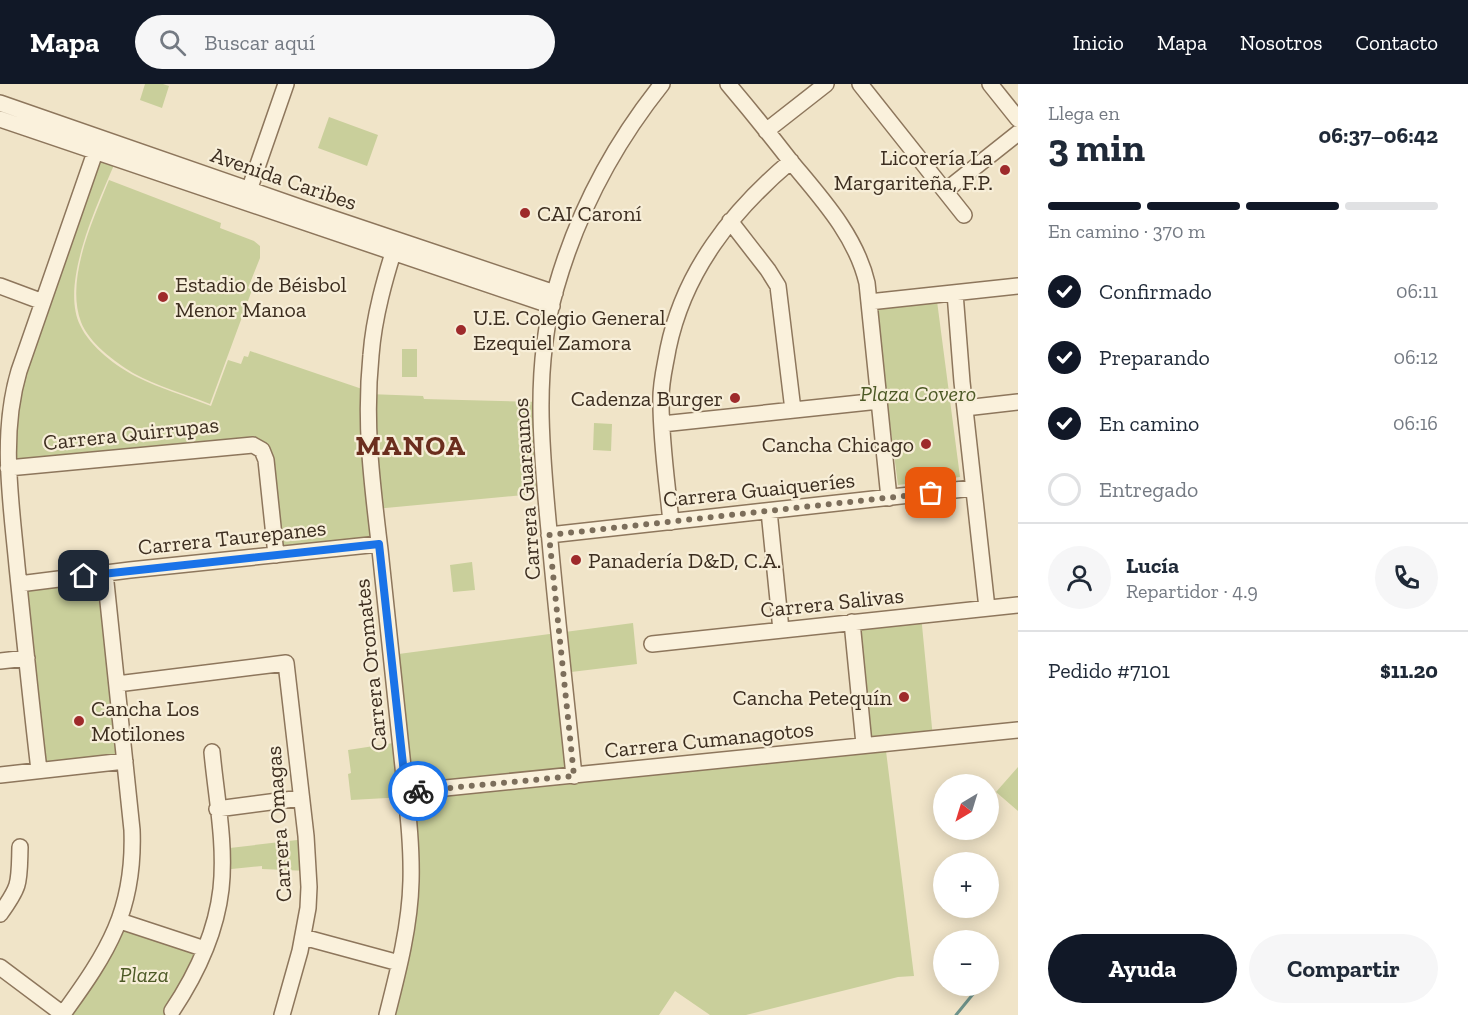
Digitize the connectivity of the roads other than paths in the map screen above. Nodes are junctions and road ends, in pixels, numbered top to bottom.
1 (286, 84) edge
2 (662, 84) edge
3 (728, 84) edge
4 (826, 84) edge
5 (860, 84) edge
6 (990, 84) edge
7 (0, 103) edge
8 (0, 119) edge
9 (1018, 119) edge
10 (766, 131) junction
11 (1018, 133) edge
12 (98, 144) junction
13 (791, 161) junction
14 (945, 191) junction
15 (247, 196) junction
16 (964, 215) dead end
17 (730, 222) junction
18 (395, 246) junction
19 (0, 286) edge
20 (1018, 286) edge
21 (955, 293) junction
22 (553, 300) junction
23 (43, 302) junction
24 (869, 302) junction
25 (879, 401) junction
26 (1018, 402) edge
27 (4, 405) edge
28 (964, 408) junction
29 (793, 410) junction
30 (662, 424) junction
31 (8, 468) junction
32 (974, 488) junction
33 (889, 498) junction
34 (769, 511) junction
35 (671, 522) junction
36 (549, 535) junction
37 (379, 544) junction
38 (276, 555) junction
39 (105, 573) junction
40 (19, 584) junction
41 (1018, 605) edge
42 (987, 608) junction
43 (852, 622) junction
44 (781, 630) junction
45 (652, 644) dead end
46 (27, 658) junction
47 (0, 661) edge
48 (117, 684) junction
49 (1018, 730) edge
50 (864, 744) junction
51 (212, 752) dead end
52 (125, 760) junction
53 (39, 771) junction
54 (0, 775) edge
55 (574, 776) junction
56 (406, 792) junction
57 (301, 798) junction
58 (217, 808) junction
59 (20, 847) dead end
60 (0, 914) edge
61 (120, 921) junction
62 (303, 937) junction
63 (205, 949) junction
64 (399, 963) junction
65 (0, 967) edge
66 (172, 1011) dead end
67 (64, 1015) edge
68 (282, 1015) edge
69 (387, 1015) edge

1 - 15 street
2 - 22 street, Carrera Guaraunos
3 - 10 street
4 - 10 street
5 - 14 street
6 - 9 street
7 - 12 street, Avenida Caribes
8 - 12 street, Avenida Caribes
10 - 13 street
11 - 14 street
12 - 15 street, Avenida Caribes
12 - 23 street
13 - 17 street
13 - 24 street
14 - 16 street
15 - 18 street, Avenida Caribes
17 - 29 street
17 - 30 street
18 - 22 street, Avenida Caribes
18 - 37 street, Carrera Oromates
19 - 23 street
20 - 21 street
21 - 24 street
21 - 28 street
22 - 36 street, Carrera Guaraunos
23 - 27 street
24 - 25 street
25 - 29 street
25 - 33 street
26 - 28 street
27 - 31 street
28 - 32 street
29 - 30 street
30 - 35 street
31 - 38 street, Carrera Quirrupas
31 - 40 street
32 - 33 street, Carrera Guaiqueríes
32 - 42 street
33 - 34 street, Carrera Guaiqueríes
34 - 35 street, Carrera Guaiqueríes
34 - 44 street
35 - 36 street, Carrera Guaiqueríes
36 - 55 street, Carrera Guaraunos
37 - 38 street, Carrera Taurepanes
37 - 56 street, Carrera Oromates
38 - 39 street, Carrera Taurepanes
39 - 40 street, Carrera Taurepanes
39 - 48 street
40 - 46 street
41 - 42 street, Carrera Salivas
42 - 43 street, Carrera Salivas
43 - 44 street, Carrera Salivas
43 - 50 street
44 - 45 street, Carrera Salivas
46 - 47 street
46 - 53 street
48 - 52 street
48 - 57 street, Carrera Omagas
49 - 50 street, Carrera Cumanagotos
50 - 55 street, Carrera Cumanagotos
51 - 58 street
52 - 53 street
52 - 61 street
53 - 54 street
55 - 56 street, Carrera Cumanagotos
56 - 64 street, Carrera Oromates
57 - 58 street
57 - 62 street, Carrera Omagas
58 - 63 street
59 - 60 street
61 - 63 street
61 - 67 street
62 - 64 street
62 - 68 street, Carrera Omagas
63 - 66 street
64 - 69 street, Carrera Oromates
65 - 67 street

